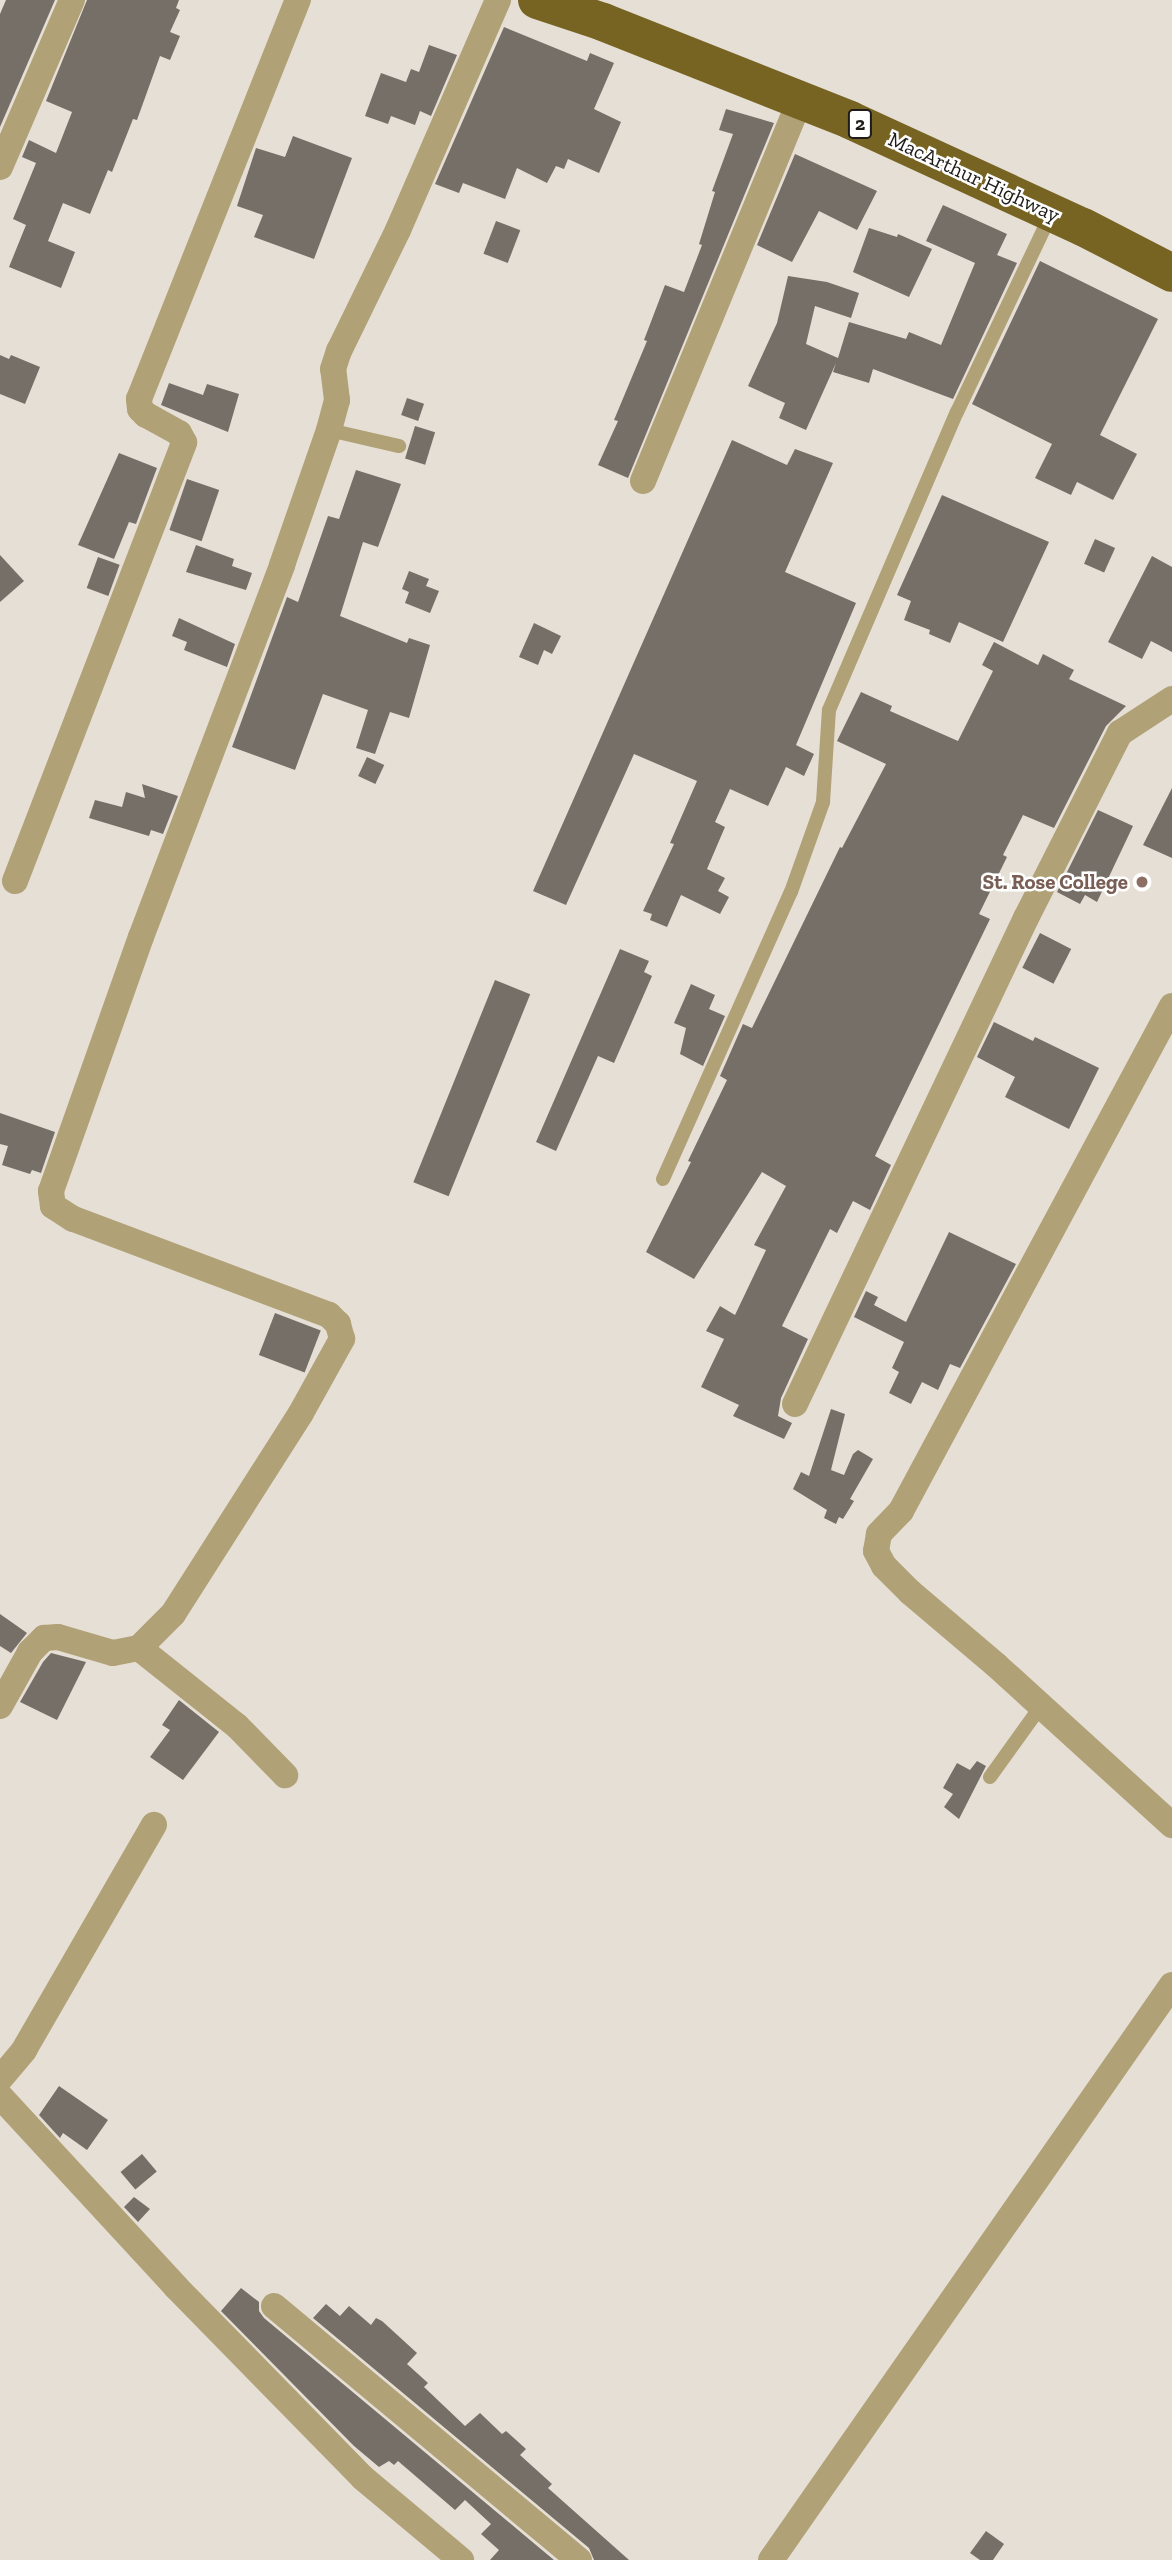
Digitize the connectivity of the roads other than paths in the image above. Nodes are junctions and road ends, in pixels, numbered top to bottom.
1 (72, 0) edge
2 (298, 0) edge
3 (498, 0) edge
4 (537, 0) edge
5 (800, 100) junction
6 (0, 167) edge
7 (1051, 213) junction
8 (1172, 272) edge
9 (329, 430) junction
10 (399, 446) dead end
11 (643, 481) dead end
12 (1172, 699) edge
13 (15, 881) dead end
14 (1172, 1006) edge
15 (663, 1179) dead end
16 (795, 1404) dead end
17 (139, 1648) junction
18 (0, 1706) edge
19 (1041, 1706) junction
20 (285, 1775) dead end
21 (990, 1777) dead end
22 (153, 1825) dead end
23 (1172, 1825) edge
24 (1172, 1985) edge
25 (0, 2079) edge
26 (0, 2096) edge
27 (274, 2306) dead end
28 (461, 2560) edge
29 (579, 2560) edge
30 (771, 2560) edge

1 - 6 street
2 - 13 street
3 - 9 street
4 - 5 highway, MacArthur Highway / 2
5 - 7 highway, MacArthur Highway / 2
5 - 11 street
7 - 8 highway, MacArthur Highway / 2
7 - 15 lane
9 - 10 lane
9 - 17 street
12 - 16 street
14 - 19 street
17 - 18 street
17 - 20 street
19 - 21 lane
19 - 23 street
22 - 25 street
24 - 30 street
26 - 28 street
27 - 29 street

